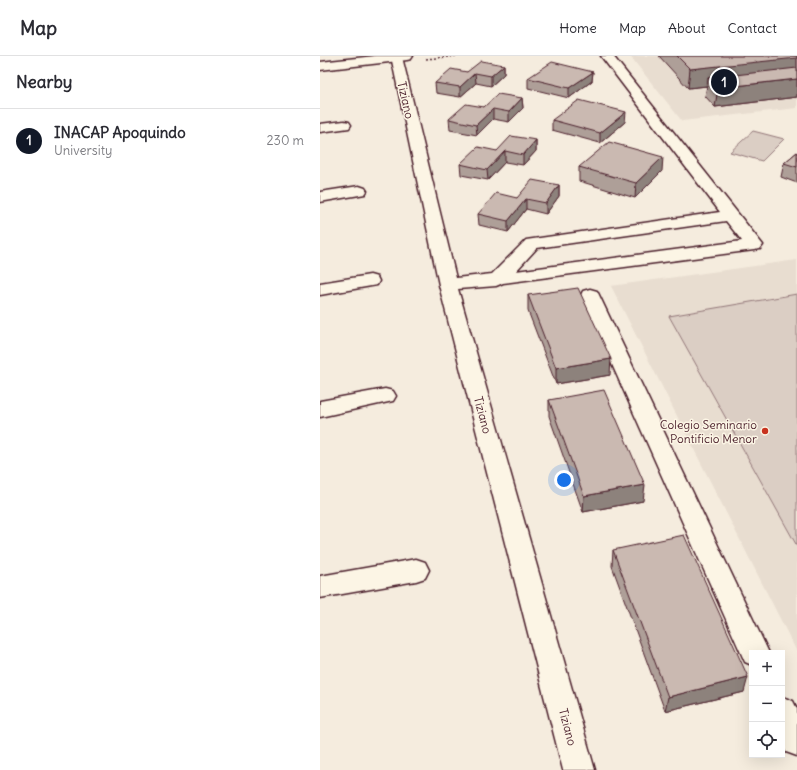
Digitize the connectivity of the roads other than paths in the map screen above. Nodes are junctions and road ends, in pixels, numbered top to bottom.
1 (402, 56) edge
2 (607, 56) edge
3 (320, 66) edge
4 (344, 125) dead end
5 (320, 128) edge
6 (359, 191) dead end
7 (320, 197) edge
8 (731, 215) junction
9 (496, 280) junction
10 (370, 281) dead end
11 (448, 285) junction
12 (320, 289) edge
13 (590, 295) dead end
14 (385, 396) dead end
15 (320, 409) edge
16 (416, 570) dead end
17 (320, 587) edge
18 (754, 650) edge
19 (785, 717) edge
20 (797, 741) edge
21 (579, 770) edge

1 - 3 street
1 - 11 street, Tiziano
2 - 8 street
4 - 5 street
6 - 7 street
8 - 9 street
8 - 9 street
9 - 11 street
10 - 12 street
11 - 21 street, Tiziano
13 - 18 street
14 - 15 street
16 - 17 street
19 - 20 street

